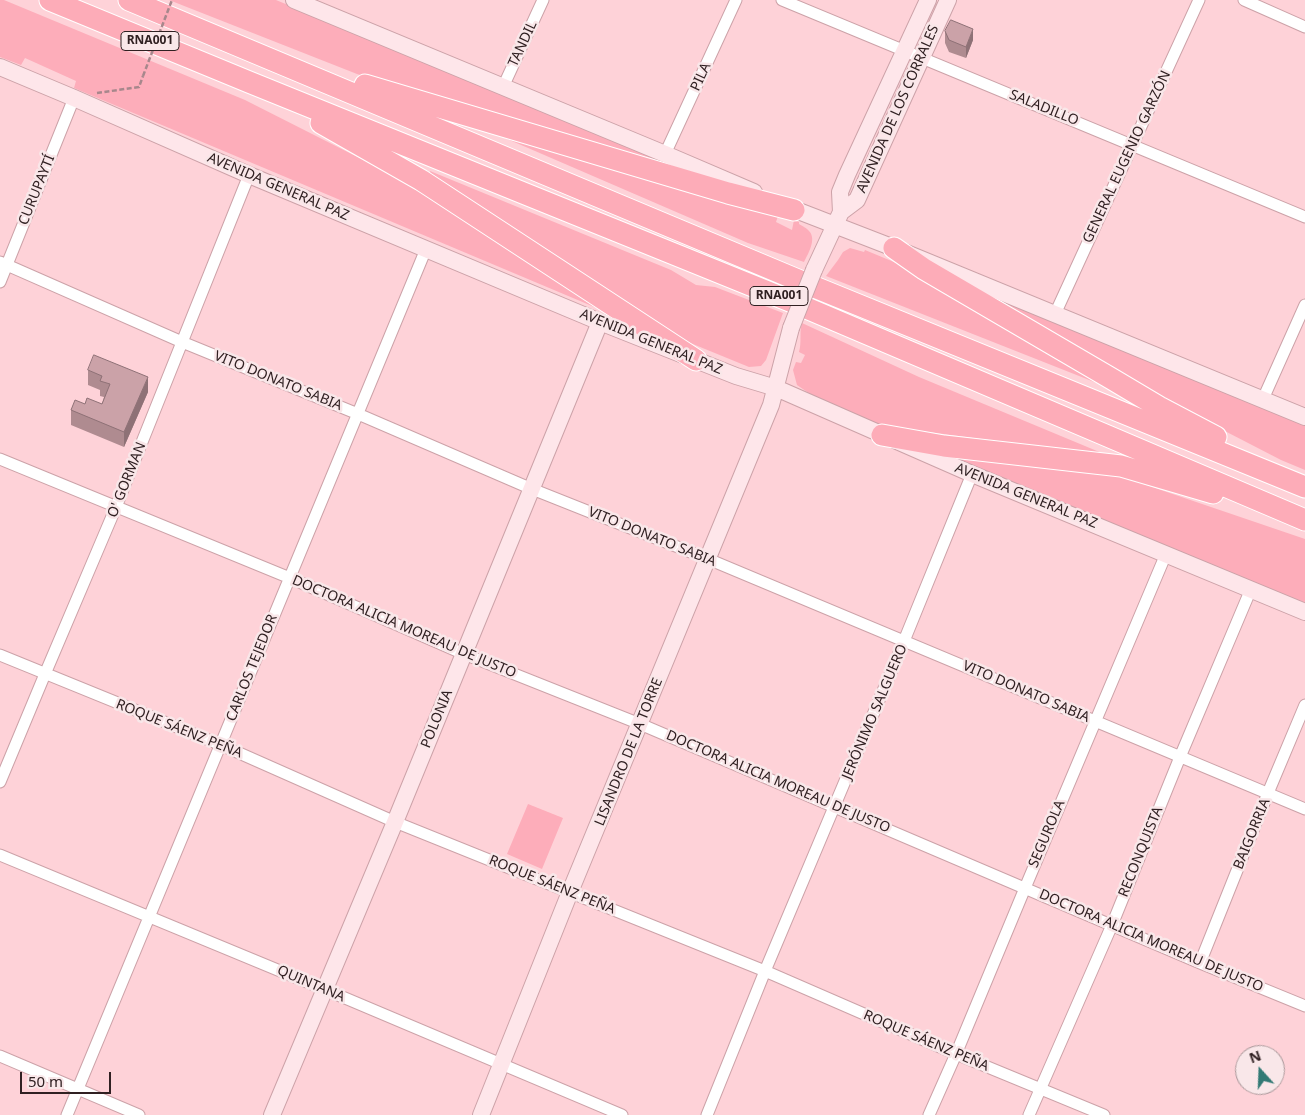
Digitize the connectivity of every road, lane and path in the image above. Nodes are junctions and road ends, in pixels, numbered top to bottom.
1 (50, 0) edge
2 (129, 0) edge
3 (172, 0) edge
4 (294, 0) edge
5 (543, 0) edge
6 (736, 0) edge
7 (782, 0) edge
8 (928, 0) edge
9 (948, 0) edge
10 (1199, 0) edge
11 (1244, 0) edge
12 (1305, 27) edge
13 (249, 50) junction
14 (905, 50) junction
15 (922, 58) junction
16 (0, 67) edge
17 (249, 82) junction
18 (503, 87) junction
19 (95, 93) dead end
20 (74, 98) junction
21 (1133, 145) junction
22 (665, 154) junction
23 (249, 175) junction
24 (794, 210) junction
25 (1305, 217) edge
26 (838, 219) junction
27 (894, 248) junction
28 (426, 250) junction
29 (4, 264) edge
30 (0, 282) edge
31 (1305, 305) edge
32 (1056, 314) junction
33 (600, 322) junction
34 (182, 342) junction
35 (696, 360) junction
36 (776, 388) junction
37 (1262, 399) junction
38 (358, 414) junction
39 (1305, 417) edge
40 (882, 435) junction
41 (0, 458) edge
42 (972, 474) junction
43 (1305, 485) edge
44 (532, 489) junction
45 (116, 507) junction
46 (1305, 520) edge
47 (1166, 554) junction
48 (708, 559) junction
49 (290, 578) junction
50 (1251, 589) junction
51 (1305, 612) edge
52 (904, 641) junction
53 (464, 654) junction
54 (0, 655) edge
55 (45, 674) junction
56 (1305, 705) edge
57 (1095, 721) junction
58 (640, 724) junction
59 (221, 745) junction
60 (1180, 756) junction
61 (0, 782) edge
62 (1268, 793) junction
63 (834, 806) junction
64 (1305, 809) edge
65 (395, 822) junction
66 (0, 855) edge
67 (1025, 888) junction
68 (570, 892) junction
69 (149, 917) junction
70 (1112, 925) junction
71 (1200, 963) junction
72 (765, 971) junction
73 (326, 990) junction
74 (1305, 1006) edge
75 (956, 1054) junction
76 (0, 1056) edge
77 (501, 1065) junction
78 (77, 1088) junction
79 (1041, 1089) junction
80 (67, 1115) edge
81 (139, 1115) edge
82 (272, 1115) edge
83 (481, 1115) edge
84 (622, 1115) edge
85 (707, 1115) edge
86 (929, 1115) edge
87 (1030, 1115) edge
88 (1104, 1115) edge

1 - 17 highway, RNA001
2 - 13 highway, RNA001
3 - 19 path, bridge
4 - 18 street
5 - 18 street, TANDIL
6 - 22 street, PILA
7 - 14 street, SALADILLO
8 - 14 street, AVENIDA DE LOS CORRALES
9 - 15 street, AVENIDA DE LOS CORRALES
10 - 21 street, GENERAL EUGENIO GARZÓN
11 - 12 street
13 - 24 highway
13 - 43 highway, RNA001
14 - 15 street, SALADILLO
14 - 26 street, AVENIDA DE LOS CORRALES
15 - 21 street, SALADILLO
15 - 26 street, AVENIDA DE LOS CORRALES
16 - 20 street, AVENIDA GENERAL PAZ
17 - 35 highway
17 - 46 highway, RNA001
18 - 22 street
20 - 23 street, AVENIDA GENERAL PAZ
20 - 29 street, CURUPAYTÍ
21 - 25 street, SALADILLO
21 - 32 street, GENERAL EUGENIO GARZÓN
22 - 24 street
23 - 28 street, AVENIDA GENERAL PAZ
23 - 34 street, O' GORMAN
24 - 26 street
26 - 27 street
26 - 36 street, AVENIDA DE LOS CORRALES, bridge
27 - 32 street
27 - 43 highway
28 - 33 street, AVENIDA GENERAL PAZ
28 - 38 street, CARLOS TEJEDOR
29 - 30 street, CURUPAYTÍ
29 - 34 street, VITO DONATO SABIA
31 - 37 street
32 - 37 street
33 - 35 street, AVENIDA GENERAL PAZ
33 - 44 street, POLONIA
34 - 38 street, VITO DONATO SABIA
34 - 45 street, O' GORMAN
35 - 36 street, AVENIDA GENERAL PAZ
36 - 40 street, AVENIDA GENERAL PAZ
36 - 48 street, LISANDRO DE LA TORRE
37 - 39 street
38 - 44 street, VITO DONATO SABIA
38 - 49 street, CARLOS TEJEDOR
40 - 42 street, AVENIDA GENERAL PAZ
40 - 46 highway
41 - 45 street, DOCTORA ALICIA MOREAU DE JUSTO
42 - 47 street, AVENIDA GENERAL PAZ
42 - 52 street, JERÓNIMO SALGUERO
44 - 48 street, VITO DONATO SABIA
44 - 53 street, POLONIA
45 - 49 street, DOCTORA ALICIA MOREAU DE JUSTO
45 - 55 street, O' GORMAN
47 - 50 street, AVENIDA GENERAL PAZ
47 - 57 street, SEGUROLA
48 - 52 street, VITO DONATO SABIA
48 - 58 street, LISANDRO DE LA TORRE
49 - 53 street, DOCTORA ALICIA MOREAU DE JUSTO
49 - 59 street, CARLOS TEJEDOR
50 - 51 street, AVENIDA GENERAL PAZ
50 - 60 street, RECONQUISTA
52 - 57 street, VITO DONATO SABIA
52 - 63 street, JERÓNIMO SALGUERO
53 - 58 street, DOCTORA ALICIA MOREAU DE JUSTO
53 - 65 street, POLONIA
54 - 55 street, ROQUE SÁENZ PEÑA
55 - 59 street, ROQUE SÁENZ PEÑA
55 - 61 street, O' GORMAN
56 - 62 street, BAIGORRIA
57 - 60 street, VITO DONATO SABIA
57 - 67 street, SEGUROLA
58 - 63 street, DOCTORA ALICIA MOREAU DE JUSTO
58 - 68 street, LISANDRO DE LA TORRE
59 - 65 street, ROQUE SÁENZ PEÑA
59 - 69 street, CARLOS TEJEDOR
60 - 62 street, VITO DONATO SABIA
60 - 70 street, RECONQUISTA
62 - 64 street, VITO DONATO SABIA
62 - 71 street, BAIGORRIA
63 - 67 street, DOCTORA ALICIA MOREAU DE JUSTO
63 - 72 street, JERÓNIMO SALGUERO
65 - 68 street, ROQUE SÁENZ PEÑA
65 - 73 street, POLONIA
66 - 69 street, QUINTANA
67 - 70 street, DOCTORA ALICIA MOREAU DE JUSTO
67 - 75 street, SEGUROLA
68 - 72 street, ROQUE SÁENZ PEÑA
68 - 77 street, LISANDRO DE LA TORRE
69 - 73 street, QUINTANA
69 - 78 street, CARLOS TEJEDOR
70 - 71 street, DOCTORA ALICIA MOREAU DE JUSTO
70 - 79 street, RECONQUISTA
71 - 74 street, DOCTORA ALICIA MOREAU DE JUSTO
72 - 75 street, ROQUE SÁENZ PEÑA
72 - 85 street, JERÓNIMO SALGUERO
73 - 77 street, QUINTANA
73 - 82 street, POLONIA
75 - 79 street, ROQUE SÁENZ PEÑA
75 - 86 street, SEGUROLA
76 - 78 street
77 - 83 street, LISANDRO DE LA TORRE
77 - 84 street, QUINTANA
78 - 80 street, CARLOS TEJEDOR
78 - 81 street
79 - 87 street, RECONQUISTA
79 - 88 street, ROQUE SÁENZ PEÑA

